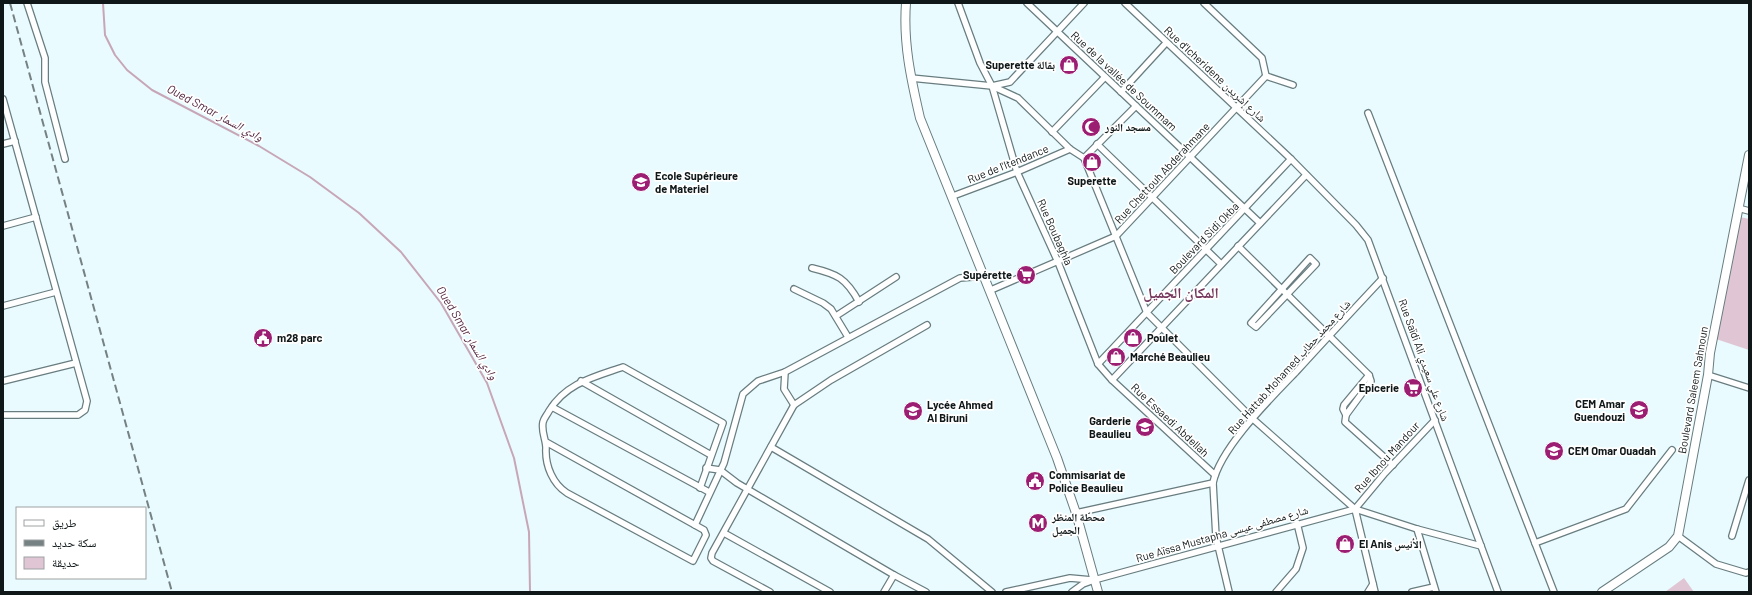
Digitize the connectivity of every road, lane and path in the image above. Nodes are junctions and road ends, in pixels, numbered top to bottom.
1 (27, 3) edge
2 (906, 3) edge
3 (958, 3) edge
4 (1027, 3) edge
5 (1084, 3) edge
6 (1125, 3) edge
7 (1204, 3) edge
8 (1057, 31) junction
9 (1166, 43) junction
10 (1266, 76) junction
11 (1105, 77) junction
12 (911, 78) junction
13 (1293, 85) dead end
14 (992, 86) junction
15 (1121, 92) junction
16 (3, 99) edge
17 (1136, 106) junction
18 (1237, 107) junction
19 (1368, 112) dead end
20 (1052, 132) junction
21 (15, 141) junction
22 (3, 144) edge
23 (1098, 144) junction
24 (1070, 149) junction
25 (1749, 155) edge
26 (1190, 157) junction
27 (1084, 158) junction
28 (65, 159) dead end
29 (1291, 160) junction
30 (1017, 172) junction
31 (1306, 174) junction
32 (953, 196) junction
33 (1152, 198) junction
34 (1738, 208) junction
35 (1245, 209) junction
36 (1749, 211) edge
37 (36, 218) junction
38 (1260, 223) junction
39 (3, 226) edge
40 (1116, 236) junction
41 (1238, 246) junction
42 (1206, 250) junction
43 (1058, 262) junction
44 (1221, 264) junction
45 (812, 268) dead end
46 (985, 276) junction
47 (896, 277) dead end
48 (1383, 278) junction
49 (794, 289) dead end
50 (1282, 289) junction
51 (991, 290) junction
52 (56, 292) junction
53 (1288, 294) junction
54 (859, 302) junction
55 (3, 306) edge
56 (1147, 312) junction
57 (836, 316) junction
58 (927, 325) dead end
59 (1161, 327) junction
60 (1329, 336) junction
61 (848, 337) junction
62 (76, 363) junction
63 (1098, 364) junction
64 (786, 372) junction
65 (1708, 374) junction
66 (1112, 380) junction
67 (3, 381) edge
68 (580, 381) junction
69 (1749, 388) edge
70 (794, 404) junction
71 (552, 407) junction
72 (3, 415) edge
73 (1252, 418) junction
74 (1435, 420) junction
75 (546, 442) junction
76 (771, 448) junction
77 (1672, 450) dead end
78 (711, 455) junction
79 (1393, 465) junction
80 (706, 468) junction
81 (720, 470) junction
82 (1215, 475) junction
83 (1749, 480) edge
84 (1213, 483) junction
85 (700, 488) junction
86 (748, 489) junction
87 (710, 492) junction
88 (1355, 509) junction
89 (1076, 513) junction
90 (1297, 523) junction
91 (695, 525) junction
92 (1417, 529) junction
93 (724, 533) junction
94 (1678, 536) junction
95 (1732, 536) dead end
96 (1535, 543) junction
97 (1481, 546) junction
98 (1218, 547) junction
99 (1749, 572) edge
100 (894, 575) junction
101 (1094, 580) junction
102 (1373, 584) junction
103 (1435, 589) edge
104 (770, 592) edge
105 (830, 592) edge
106 (884, 592) edge
107 (926, 592) edge
108 (992, 592) edge
109 (1006, 592) edge
110 (1072, 592) edge
111 (1098, 592) edge
112 (1229, 592) edge
113 (1276, 592) edge
114 (1368, 592) edge
115 (1375, 592) edge
116 (1412, 592) edge
117 (1498, 592) edge
118 (1554, 592) edge
119 (1602, 592) edge

1 - 28 street
2 - 12 main road
3 - 14 street, Rue Boubaghla
4 - 8 street, Rue de la vallée de Soummam
5 - 8 street
6 - 9 street, Rue d'Icheridene شارع إشريدن
7 - 10 street
8 - 11 street, Rue de la vallée de Soummam
8 - 14 street
9 - 15 street
9 - 18 street, Rue d'Icheridene شارع إشريدن
10 - 13 street
10 - 18 street, Rue Chettouh Abderahmane
11 - 15 street, Rue de la vallée de Soummam
11 - 20 street
12 - 14 street
12 - 32 main road
14 - 20 street
14 - 30 street, Rue Boubaghla
15 - 17 street, Rue de la vallée de Soummam
16 - 21 street
17 - 23 street
17 - 26 street, Rue de la vallée de Soummam
18 - 26 street, Rue Chettouh Abderahmane
18 - 29 street, Rue d'Icheridene شارع إشريدن
19 - 96 street
20 - 24 street
21 - 22 street
21 - 37 street
23 - 27 street
23 - 33 street
24 - 27 street
24 - 30 street, Rue de l'Itendance
25 - 34 main road, Boulevard Saleem Sahnoun
26 - 33 street, Rue Chettouh Abderahmane
26 - 35 street, Rue de la vallée de Soummam
27 - 40 street
29 - 31 street, Rue Saïdi Ali شارع علي سعيدي
29 - 35 street, Boulevard Sidi Okba
30 - 32 street, Rue de l'Itendance
30 - 43 street, Rue Boubaghla
31 - 38 street
31 - 48 street, Rue Saïdi Ali شارع علي سعيدي
32 - 46 main road
33 - 40 street, Rue Chettouh Abderahmane
33 - 42 street
34 - 36 street
34 - 65 main road, Boulevard Saleem Sahnoun
35 - 38 street, Rue de la vallée de Soummam
35 - 42 street, Boulevard Sidi Okba
37 - 39 street
37 - 52 street
38 - 41 street
40 - 43 street, Rue Chettouh Abderahmane
40 - 56 street
41 - 44 street
41 - 50 street
42 - 44 street
42 - 56 street, Boulevard Sidi Okba
43 - 51 street, Rue Chettouh Abderahmane
43 - 63 street, Rue Boubaghla
44 - 59 street
45 - 54 street
46 - 51 main road
46 - 61 street
47 - 54 street
48 - 60 street, Rue Hattab Mohamed شارع محمد حطاب
48 - 74 street, Rue Saïdi Ali شارع علي سعيدي
49 - 57 street
50 - 53 street
50 - 53 street
50 - 53 street
51 - 89 main road
52 - 55 street
52 - 62 street
53 - 60 street
54 - 57 street
56 - 59 street
56 - 63 street, Boulevard Sidi Okba
57 - 61 street
58 - 70 street
59 - 66 street
59 - 73 street
60 - 73 street, Rue Hattab Mohamed شارع محمد حطاب
60 - 79 street
61 - 64 street
62 - 67 street
62 - 72 street
63 - 66 street, Rue Boubaghla
64 - 70 street
64 - 81 street
65 - 69 street
65 - 94 main road, Boulevard Saleem Sahnoun
66 - 82 street, Rue Essaedi Abdellah
68 - 71 street
68 - 78 street
68 - 78 street
70 - 76 street
71 - 75 street
71 - 85 street
73 - 82 street, Rue Hattab Mohamed شارع محمد حطاب
73 - 88 street
74 - 79 street, Rue Ibnou Mandour
74 - 97 street, Rue Saïdi Ali شارع علي سعيدي
75 - 91 street
75 - 91 street
76 - 86 street
76 - 108 street
77 - 96 street
78 - 80 street
79 - 88 street, Rue Ibnou Mandour
80 - 81 street
80 - 85 street
81 - 86 street
81 - 87 street
82 - 84 street, Rue Hattab Mohamed شارع محمد حطاب
83 - 95 street
84 - 89 street
84 - 98 street, Rue Hattab Mohamed شارع محمد حطاب
85 - 87 street
86 - 93 street
86 - 100 street
87 - 91 street
88 - 90 street, Rue Aïssa Mustapha شارع مصطفى عيسى
88 - 92 street
88 - 102 street
89 - 101 main road
90 - 98 street, Rue Aïssa Mustapha شارع مصطفى عيسى
90 - 113 street
92 - 97 street
92 - 103 street
93 - 104 street
93 - 105 street
94 - 99 street
94 - 119 main road
96 - 118 street
97 - 117 street, Rue Saïdi Ali شارع علي سعيدي
98 - 101 street, Rue Aïssa Mustapha شارع مصطفى عيسى
98 - 112 street, Rue Hattab Mohamed شارع محمد حطاب
100 - 106 street
100 - 107 street
101 - 109 street
101 - 110 street
101 - 111 main road
102 - 114 street
102 - 115 street
103 - 116 street

